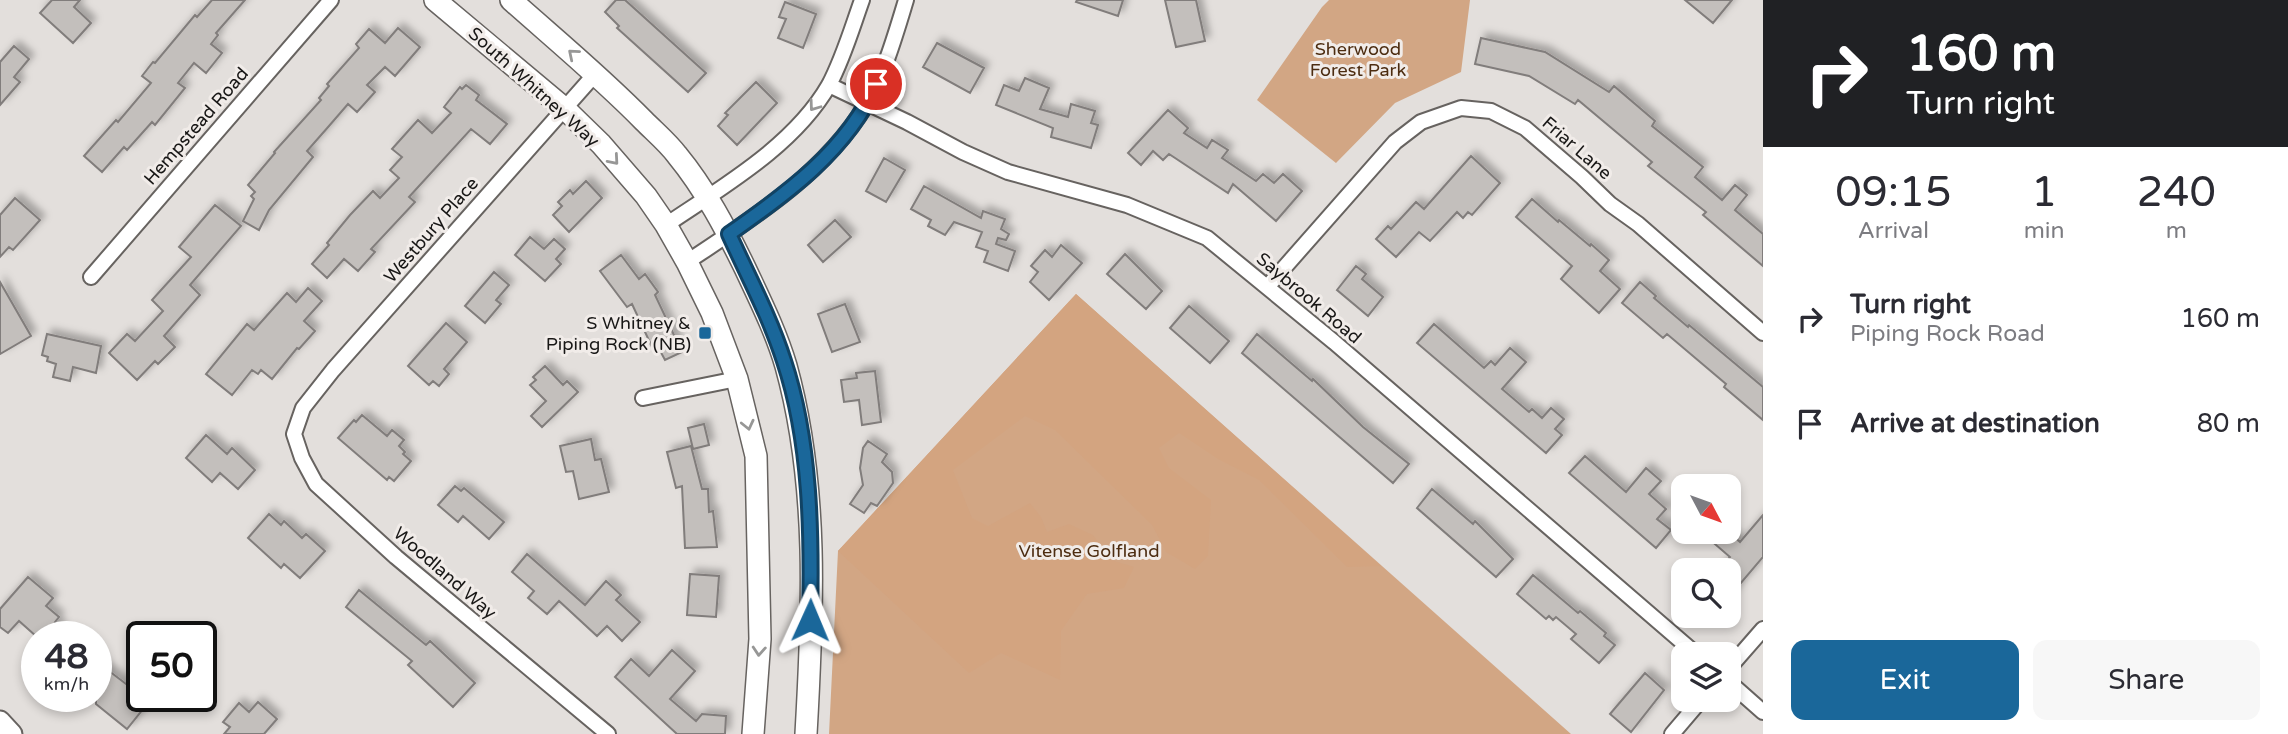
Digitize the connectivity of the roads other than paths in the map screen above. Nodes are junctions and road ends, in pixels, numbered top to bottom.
1 (331, 0) edge
2 (435, 0) edge
3 (511, 0) edge
4 (862, 0) edge
5 (906, 0) edge
6 (596, 73) junction
7 (829, 85) junction
8 (868, 103) junction
9 (564, 108) junction
10 (707, 197) junction
11 (666, 225) junction
12 (729, 234) junction
13 (687, 261) junction
14 (91, 277) dead end
15 (1268, 286) junction
16 (1763, 333) edge
17 (737, 379) junction
18 (643, 398) dead end
19 (300, 417) joint
20 (1763, 629) edge
21 (1682, 642) edge
22 (1741, 654) edge
23 (1741, 693) edge
24 (1691, 712) edge
25 (1763, 712) edge
26 (0, 721) edge
27 (12, 734) edge
28 (608, 734) edge
29 (753, 734) edge
30 (806, 734) edge
31 (1672, 734) edge

1 - 14 street, Hempstead Road
2 - 9 main road, South Whitney Way
6 -> 3 main road
4 - 7 street
5 - 8 street
6 - 9 street, Westbury Place
6 - 10 main road
7 - 8 street, Saybrook Road
7 -> 10 street
8 - 12 street
8 - 15 street, Saybrook Road
9 -> 11 main road, South Whitney Way
9 - 19 street, Westbury Place
10 - 11 street
10 - 12 main road
11 - 13 main road, South Whitney Way
12 - 13 street
12 - 30 main road
13 - 17 main road, South Whitney Way
15 - 16 street, Friar Lane
15 - 21 street, Saybrook Road
17 - 18 street
17 -> 29 main road, South Whitney Way
19 - 28 street, Woodland Way
20 - 22 street
23 - 25 street
24 - 31 street
26 - 27 street

